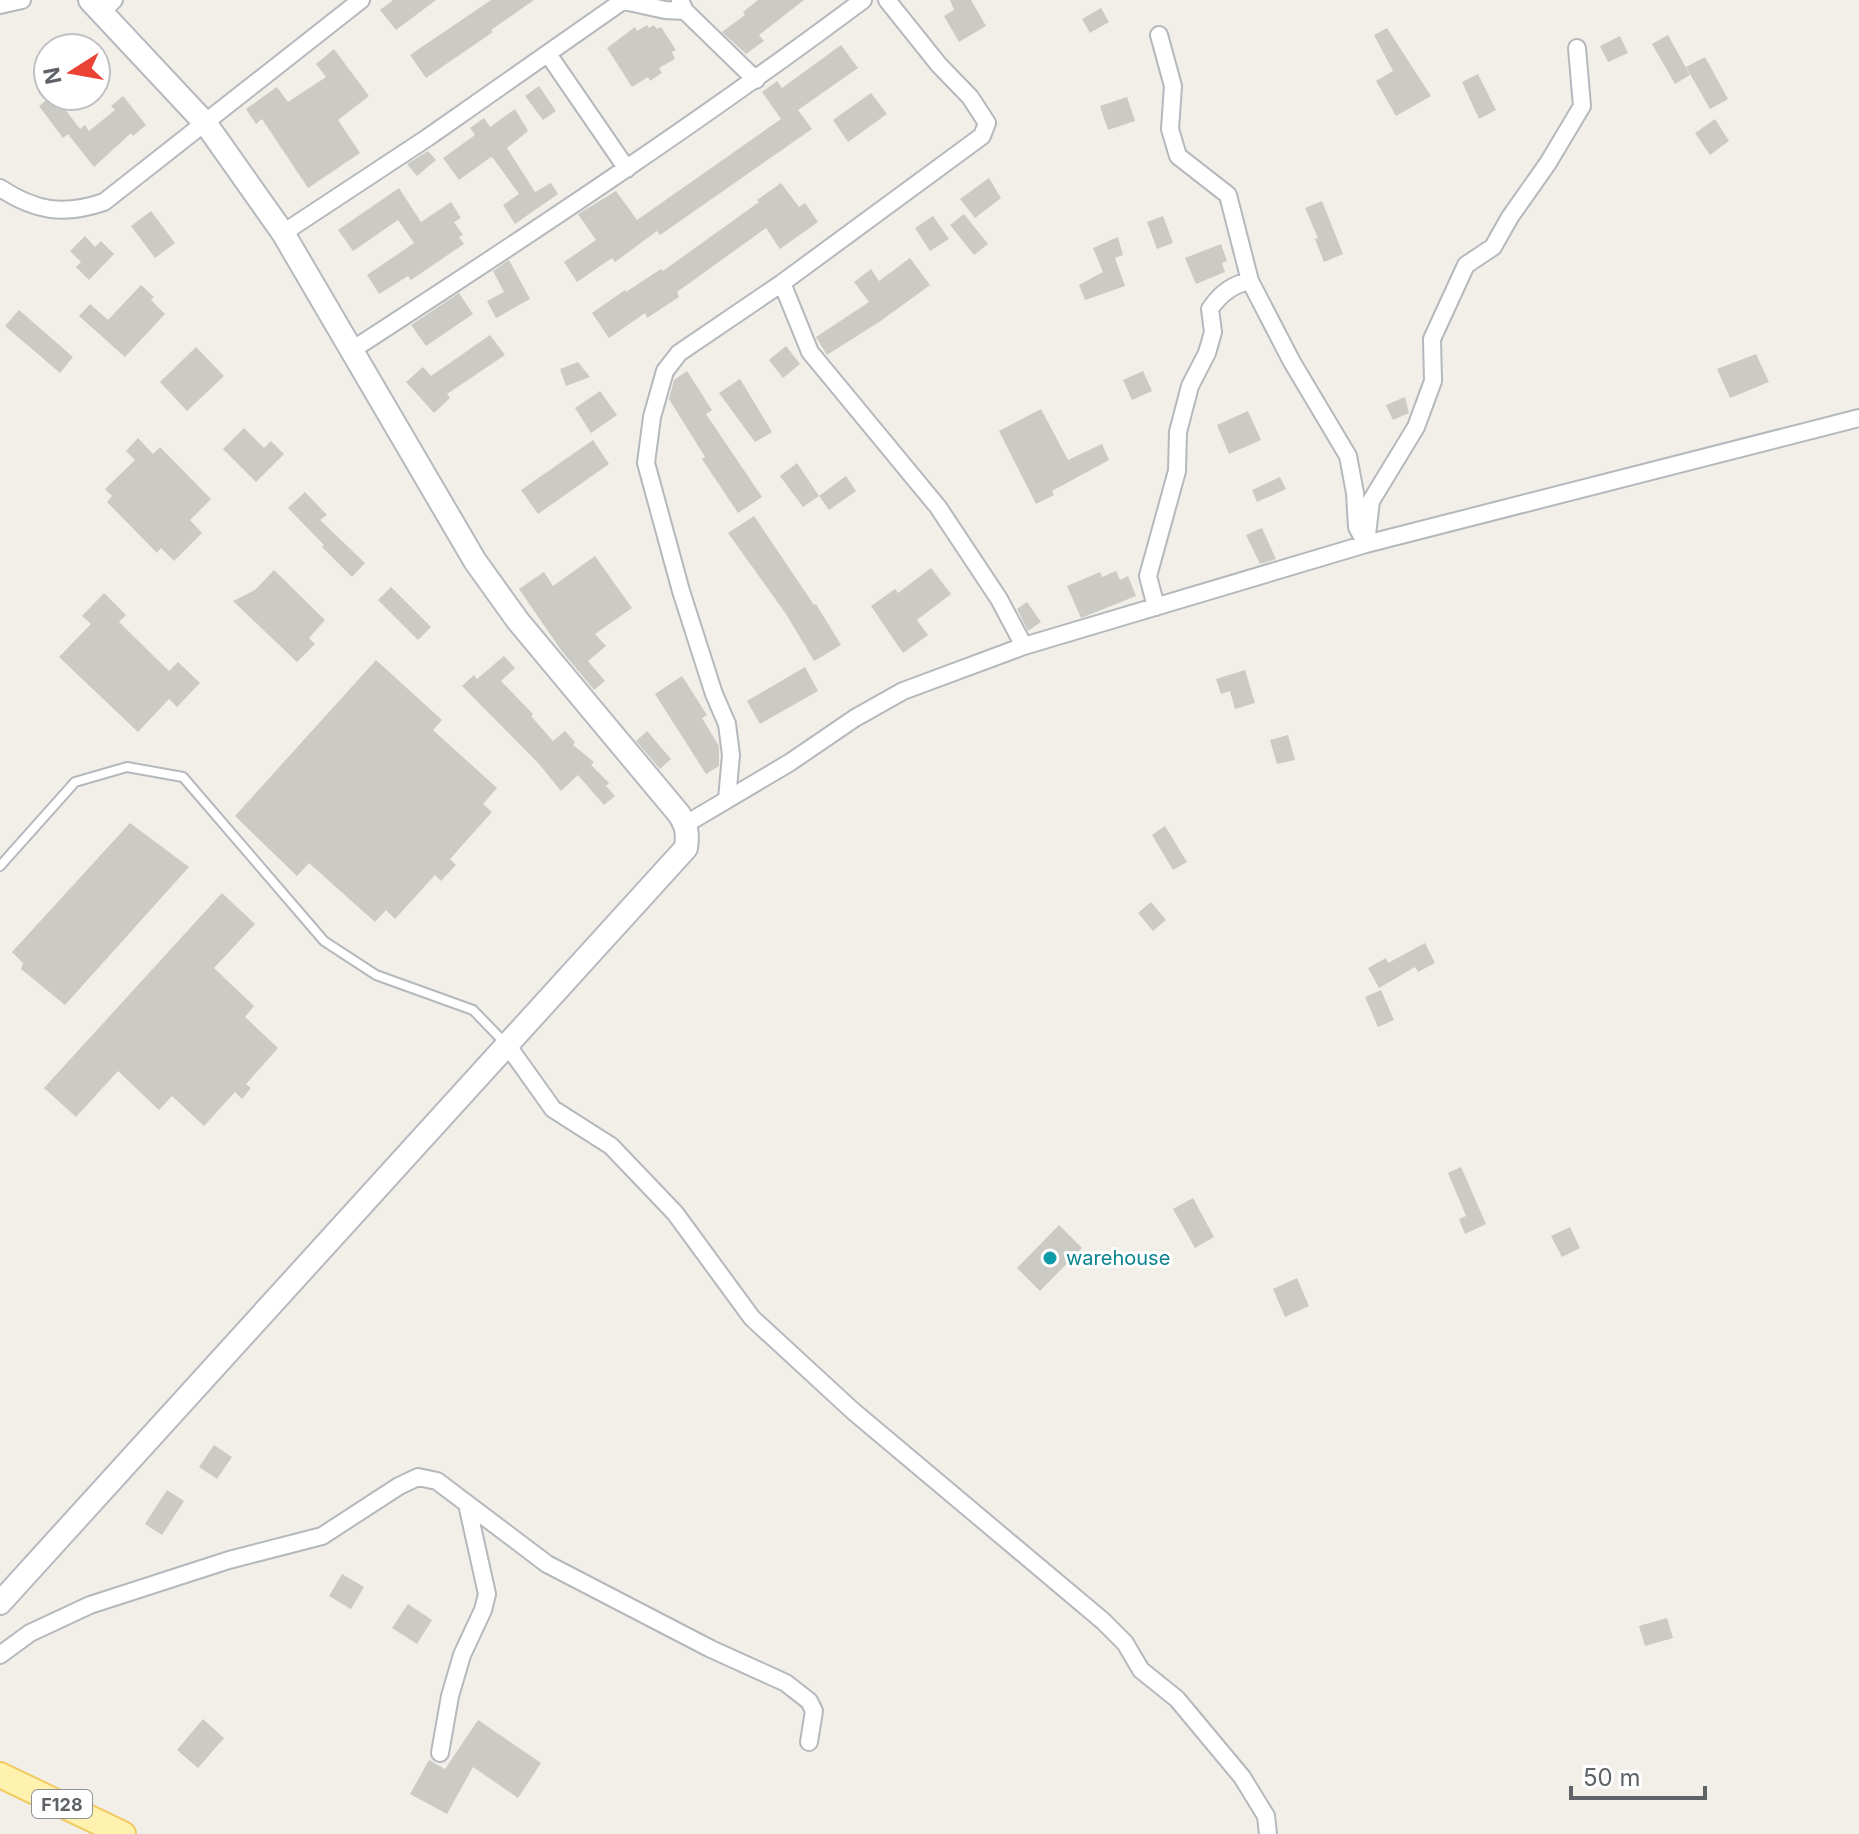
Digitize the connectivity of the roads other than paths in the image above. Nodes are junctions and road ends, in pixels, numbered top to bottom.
1 (22, 0) edge
2 (361, 0) edge
3 (624, 0) edge
4 (863, 0) edge
5 (887, 0) edge
6 (102, 4) edge
7 (0, 5) edge
8 (683, 5) edge
9 (1159, 35) dead end
10 (1577, 48) dead end
11 (548, 54) junction
12 (756, 80) junction
13 (206, 124) junction
14 (627, 169) junction
15 (0, 188) edge
16 (283, 233) junction
17 (1250, 281) junction
18 (782, 283) junction
19 (352, 350) junction
20 (1859, 418) edge
21 (1366, 544) junction
22 (1156, 607) junction
23 (1024, 646) junction
24 (727, 799) junction
25 (686, 824) junction
26 (0, 866) edge
27 (508, 1046) junction
28 (467, 1504) junction
29 (0, 1603) edge
30 (0, 1655) edge
31 (809, 1742) dead end
32 (440, 1753) dead end
33 (0, 1775) edge
34 (123, 1834) edge
35 (1268, 1834) edge

1 - 7 street
2 - 13 street
3 - 8 street
3 - 11 street
4 - 12 street
5 - 18 street
6 - 13 street
8 - 12 street
9 - 17 street
10 - 21 street
11 - 14 street
11 - 16 street
12 - 14 street
13 - 15 street
13 - 16 street
14 - 19 street
16 - 19 street
17 - 21 street
17 - 22 street
18 - 23 street
18 - 24 street
19 - 25 street
20 - 21 street
21 - 22 street
22 - 23 street
23 - 24 street
24 - 25 street
25 - 27 street
26 - 27 lane
27 - 29 street
27 - 35 street
28 - 30 street
28 - 31 street
28 - 32 street
33 - 34 main road, F128

